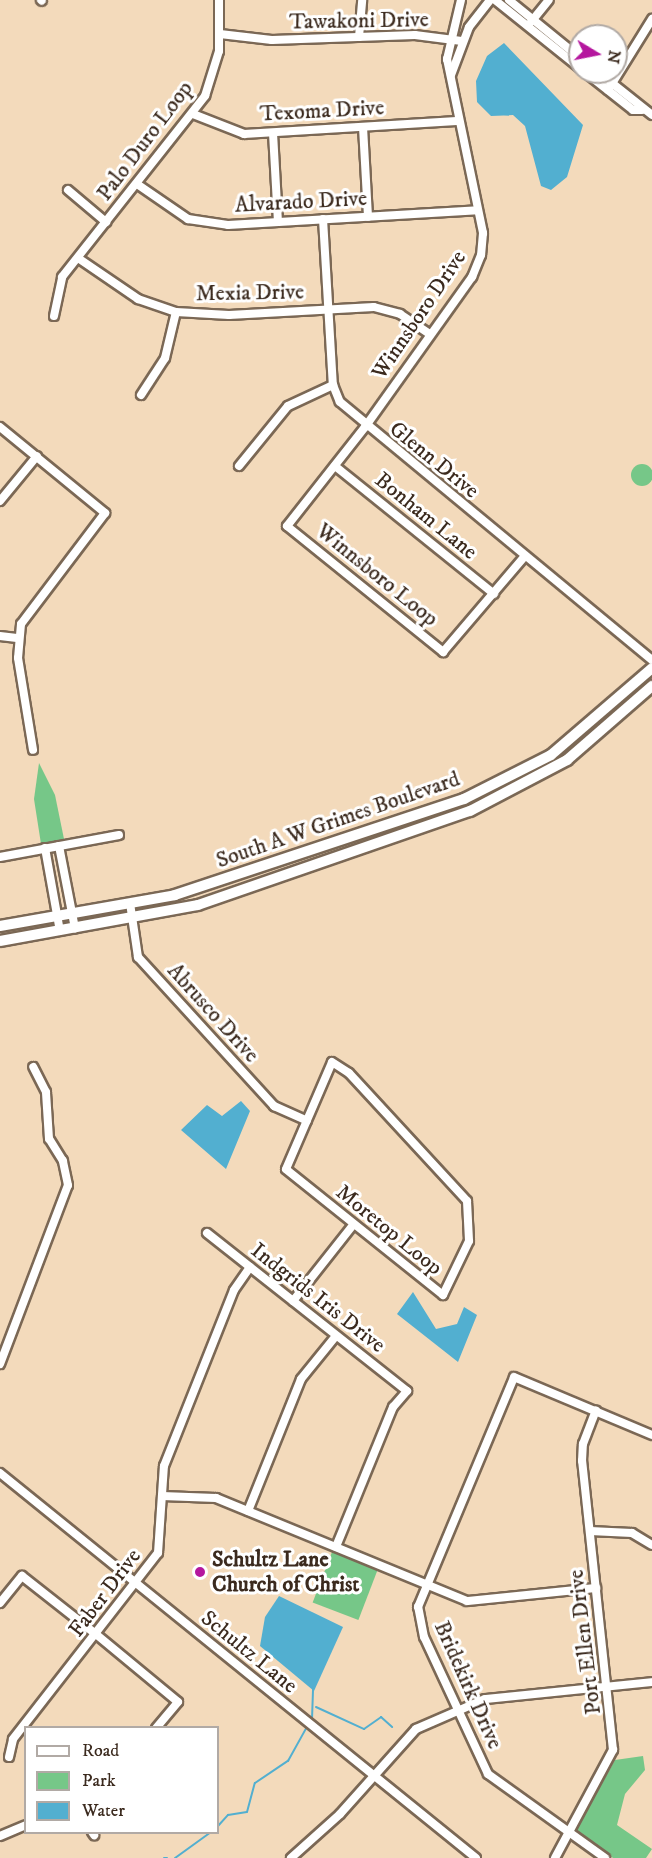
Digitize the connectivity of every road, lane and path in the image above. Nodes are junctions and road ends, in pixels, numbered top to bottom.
1 (219, 0) edge
2 (362, 0) edge
3 (461, 0) edge
4 (490, 0) edge
5 (495, 0) edge
6 (509, 0) edge
7 (549, 0) edge
8 (652, 19) edge
9 (530, 23) junction
10 (220, 34) junction
11 (359, 37) junction
12 (449, 38) junction
13 (462, 41) junction
14 (568, 50) edge
15 (568, 57) edge
16 (450, 77) junction
17 (605, 84) edge
18 (608, 84) edge
19 (610, 87) junction
20 (194, 114) junction
21 (652, 115) edge
22 (457, 121) junction
23 (363, 127) junction
24 (273, 133) junction
25 (137, 184) junction
26 (68, 190) dead end
27 (478, 210) junction
28 (368, 217) junction
29 (323, 219) junction
30 (106, 222) junction
31 (278, 222) junction
32 (78, 258) junction
33 (329, 309) junction
34 (176, 312) junction
35 (54, 316) dead end
36 (430, 334) junction
37 (333, 384) junction
38 (141, 395) dead end
39 (0, 427) edge
40 (365, 427) junction
41 (37, 456) junction
42 (239, 466) dead end
43 (334, 466) junction
44 (0, 501) edge
45 (525, 556) junction
46 (494, 594) junction
47 (0, 636) edge
48 (17, 638) junction
49 (652, 660) edge
50 (652, 668) edge
51 (652, 686) edge
52 (33, 750) dead end
53 (511, 778) junction
54 (517, 789) junction
55 (419, 813) junction
56 (423, 827) junction
57 (119, 836) dead end
58 (59, 846) junction
59 (45, 848) junction
60 (0, 857) edge
61 (243, 872) junction
62 (226, 896) junction
63 (130, 903) junction
64 (72, 914) junction
65 (57, 916) junction
66 (133, 918) junction
67 (0, 926) edge
68 (75, 928) junction
69 (60, 931) junction
70 (0, 941) edge
71 (33, 1067) dead end
72 (307, 1121) junction
73 (353, 1225) junction
74 (207, 1233) dead end
75 (250, 1267) junction
76 (293, 1301) junction
77 (336, 1336) junction
78 (0, 1364) edge
79 (596, 1410) junction
80 (652, 1435) edge
81 (0, 1473) edge
82 (162, 1496) junction
83 (248, 1510) junction
84 (590, 1531) junction
85 (652, 1545) edge
86 (336, 1547) junction
87 (136, 1583) junction
88 (426, 1583) junction
89 (597, 1588) junction
90 (0, 1603) edge
91 (97, 1635) junction
92 (652, 1682) edge
93 (608, 1684) junction
94 (458, 1711) junction
95 (158, 1726) edge
96 (9, 1757) dead end
97 (372, 1774) junction
98 (24, 1826) edge
99 (569, 1834) junction
100 (0, 1836) edge
101 (291, 1858) edge
102 (476, 1858) edge
103 (555, 1858) edge
104 (605, 1858) edge

1 - 10 street, Palo Duro Loop
2 - 11 street
3 - 12 street, Winnsboro Drive
4 - 13 street, Winnsboro Drive
5 - 9 street
6 - 9 street
7 - 9 street
8 - 19 street
9 - 14 street
9 - 15 street
10 - 11 street, Tawakoni Drive
10 - 20 street, Palo Duro Loop
11 - 12 street, Tawakoni Drive
12 - 13 street, Tawakoni Drive
12 - 16 street, Winnsboro Drive
13 - 16 street, Winnsboro Drive
16 - 22 street, Winnsboro Drive
17 - 19 street
18 - 19 street
19 - 21 street
20 - 24 street, Texoma Drive
20 - 25 street, Palo Duro Loop
22 - 23 street, Texoma Drive
22 - 27 street, Winnsboro Drive
23 - 24 street, Texoma Drive
23 - 28 street
24 - 31 street
25 - 30 street, Palo Duro Loop
25 - 31 street, Alvarado Drive
26 - 30 street
27 - 28 street, Alvarado Drive
27 - 36 street, Winnsboro Drive
28 - 29 street, Alvarado Drive
29 - 31 street, Alvarado Drive
29 - 33 street, Glenn Drive
30 - 32 street, Palo Duro Loop
32 - 34 street, Mexia Drive
32 - 35 street, Palo Duro Loop
33 - 34 street, Mexia Drive
33 - 36 street, Mexia Drive
33 - 37 street, Glenn Drive
34 - 38 street
36 - 40 street, Winnsboro Drive
37 - 40 street, Glenn Drive
37 - 42 street
39 - 41 street
40 - 43 street, Winnsboro Loop
40 - 45 street, Glenn Drive
41 - 44 street
41 - 48 street
43 - 46 street, Bonham Lane
43 - 46 street, Winnsboro Loop
45 - 46 street, Winnsboro Loop
45 - 49 street, Glenn Drive
47 - 48 street
48 - 52 street
50 - 53 main road, South A W Grimes Boulevard
51 - 54 main road, South A W Grimes Boulevard
53 - 54 main road
53 - 55 main road, South A W Grimes Boulevard
54 - 56 main road, South A W Grimes Boulevard
55 - 56 main road
55 - 61 main road, South A W Grimes Boulevard
56 - 62 main road, South A W Grimes Boulevard
57 - 58 street
58 - 59 street
58 - 64 street
59 - 60 street
59 - 65 street
61 - 62 main road
61 - 63 main road, South A W Grimes Boulevard
62 - 66 main road, South A W Grimes Boulevard
63 - 64 main road, South A W Grimes Boulevard
63 - 66 street, Abrusco Drive
64 - 65 main road, South A W Grimes Boulevard
64 - 68 street
65 - 67 main road, South A W Grimes Boulevard
65 - 69 street
66 - 68 main road, South A W Grimes Boulevard
66 - 72 street, Abrusco Drive
68 - 69 main road, South A W Grimes Boulevard
69 - 70 main road, South A W Grimes Boulevard
71 - 78 street
72 - 73 street, Moretop Loop
72 - 73 street, Moretop Loop
73 - 76 street
74 - 75 street, Indgrids Iris Drive
75 - 76 street, Indgrids Iris Drive
75 - 82 street, Faber Drive
76 - 77 street, Indgrids Iris Drive
77 - 83 street
77 - 86 street, Indgrids Iris Drive
79 - 80 street
79 - 84 street, Port Ellen Drive
79 - 88 street, Bridekirk Drive
81 - 87 street, Schultz Lane
82 - 83 street
82 - 87 street, Faber Drive
83 - 86 street
84 - 85 street
84 - 89 street, Port Ellen Drive
86 - 88 street
87 - 91 street, Faber Drive
87 - 97 street, Schultz Lane
88 - 89 street
88 - 94 street, Bridekirk Drive
89 - 93 street, Port Ellen Drive
90 - 91 street
91 - 95 street
91 - 96 street, Faber Drive
92 - 93 street
93 - 94 street
93 - 99 street, Port Ellen Drive
94 - 97 street
94 - 99 street, Bridekirk Drive
97 - 101 street
97 - 102 street, Schultz Lane
98 - 100 street
99 - 103 street, Port Ellen Drive
99 - 104 street, Bridekirk Drive

